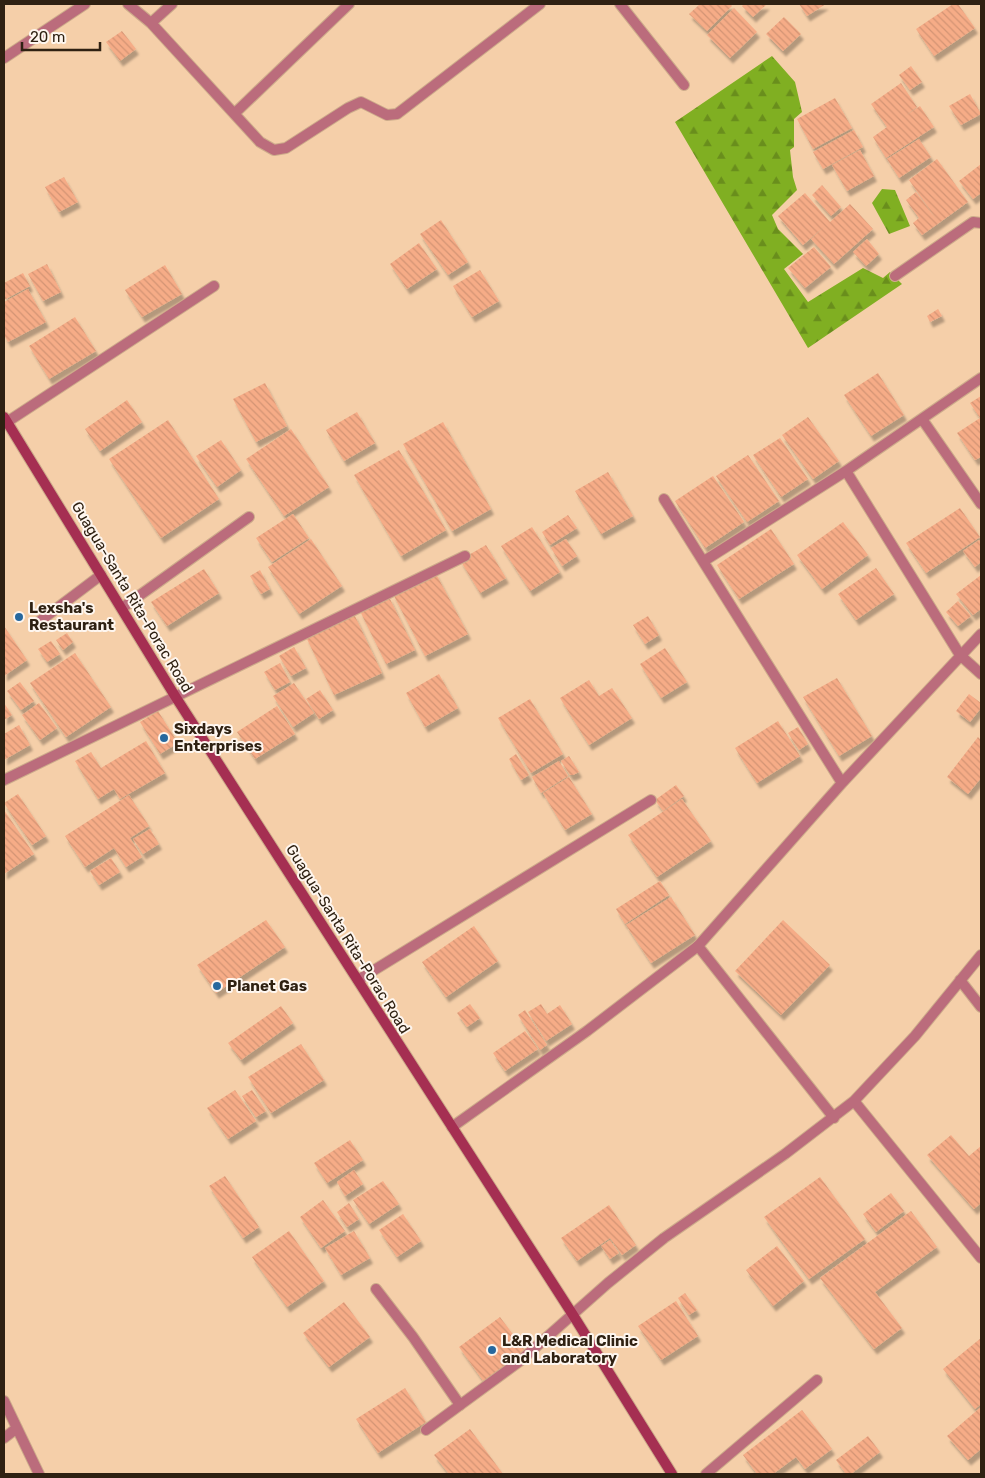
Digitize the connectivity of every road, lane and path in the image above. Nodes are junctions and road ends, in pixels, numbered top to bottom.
1 (85, 4) edge
2 (128, 4) edge
3 (172, 4) edge
4 (348, 4) edge
5 (540, 4) edge
6 (620, 4) edge
7 (151, 23) junction
8 (4, 58) edge
9 (684, 85) dead end
10 (235, 113) junction
11 (981, 223) edge
12 (895, 276) dead end
13 (214, 286) dead end
14 (981, 378) edge
15 (5, 419) edge
16 (922, 419) junction
17 (846, 471) junction
18 (664, 499) dead end
19 (981, 504) edge
20 (249, 517) dead end
21 (465, 556) dead end
22 (704, 561) junction
23 (101, 575) junction
24 (122, 608) junction
25 (36, 624) dead end
26 (981, 634) edge
27 (960, 655) junction
28 (981, 674) edge
29 (175, 696) junction
30 (4, 780) edge
31 (842, 783) junction
32 (651, 800) dead end
33 (698, 946) junction
34 (981, 955) edge
35 (358, 980) junction
36 (960, 980) junction
37 (981, 1007) edge
38 (854, 1101) junction
39 (834, 1118) junction
40 (452, 1128) junction
41 (981, 1258) edge
42 (376, 1289) dead end
43 (573, 1314) junction
44 (817, 1380) dead end
45 (4, 1401) edge
46 (460, 1405) junction
47 (17, 1428) junction
48 (426, 1430) dead end
49 (4, 1438) edge
50 (39, 1474) edge
51 (672, 1474) edge
52 (706, 1474) edge

1 - 8 street
2 - 7 street
3 - 7 street
4 - 10 street
5 - 10 street
6 - 9 street
7 - 10 street
11 - 12 street
13 - 15 street
14 - 16 street
15 - 23 main road, Guagua-Santa Rita-Porac Road
16 - 17 street
16 - 19 street
17 - 22 street
17 - 27 street
18 - 22 street
20 - 24 street
21 - 29 street
22 - 31 street
23 - 24 main road, Guagua-Santa Rita-Porac Road
23 - 25 street
24 - 29 main road, Guagua-Santa Rita-Porac Road
26 - 27 street
27 - 28 street
27 - 31 street
29 - 30 street
29 - 35 main road, Guagua-Santa Rita-Porac Road
31 - 33 street
32 - 35 street
33 - 39 street
33 - 40 street
34 - 36 street
35 - 40 main road, Guagua-Santa Rita-Porac Road
36 - 37 street
36 - 38 street
38 - 39 street
38 - 41 street
39 - 43 street
40 - 43 main road, Guagua-Santa Rita-Porac Road
42 - 46 street
43 - 46 street
43 - 51 main road, Guagua-Santa Rita-Porac Road
44 - 52 street
45 - 47 street
46 - 48 street
47 - 49 street
47 - 50 street

